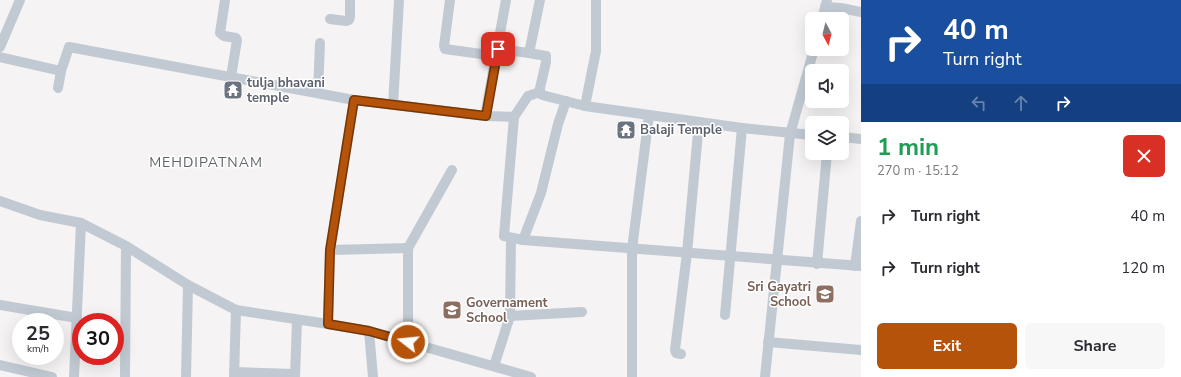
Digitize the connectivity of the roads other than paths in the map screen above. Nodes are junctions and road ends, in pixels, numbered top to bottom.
1 (20, 0) edge
2 (225, 0) edge
3 (350, 0) edge
4 (399, 0) edge
5 (450, 0) edge
6 (506, 0) edge
7 (540, 0) edge
8 (596, 0) edge
9 (826, 4) edge
10 (861, 12) edge
11 (330, 19) dead end
12 (320, 43) dead end
13 (0, 46) edge
14 (497, 52) junction
15 (529, 53) junction
16 (812, 56) edge
17 (0, 57) edge
18 (61, 71) junction
19 (232, 77) junction
20 (58, 88) dead end
21 (540, 92) junction
22 (318, 94) junction
23 (354, 100) junction
24 (566, 100) junction
25 (393, 105) junction
26 (585, 106) junction
27 (649, 115) junction
28 (486, 116) junction
29 (514, 117) junction
30 (699, 122) junction
31 (742, 128) junction
32 (790, 134) junction
33 (805, 135) edge
34 (849, 138) edge
35 (861, 139) edge
36 (827, 160) edge
37 (452, 170) dead end
38 (0, 201) edge
39 (861, 221) edge
40 (81, 223) junction
41 (511, 238) junction
42 (523, 240) junction
43 (126, 246) junction
44 (408, 248) junction
45 (632, 249) junction
46 (330, 250) junction
47 (687, 253) junction
48 (730, 256) junction
49 (777, 260) junction
50 (817, 264) junction
51 (858, 266) edge
52 (188, 285) junction
53 (0, 305) edge
54 (236, 310) junction
55 (582, 312) dead end
56 (77, 313) edge
57 (725, 315) dead end
58 (510, 316) junction
59 (72, 317) edge
60 (297, 320) junction
61 (328, 324) junction
62 (369, 331) junction
63 (408, 342) junction
64 (768, 342) junction
65 (861, 350) edge
66 (681, 354) dead end
67 (0, 364) edge
68 (75, 365) edge
69 (494, 366) junction
70 (234, 375) edge
71 (295, 376) edge
72 (52, 377) edge
73 (74, 377) edge
74 (125, 377) edge
75 (186, 377) edge
76 (373, 377) edge
77 (531, 377) edge
78 (632, 377) edge
79 (765, 377) edge

1 - 13 street
2 - 19 street
3 - 11 street
4 - 25 street
5 - 14 street
6 - 14 street
7 - 15 street
8 - 26 street
9 - 10 street
12 - 22 street
14 - 15 street
14 - 28 street
15 - 21 street
16 - 32 street
17 - 18 street
18 - 19 street
18 - 20 street
19 - 22 street
21 - 24 street
21 - 29 street
22 - 23 street
23 - 25 street
23 - 46 street
24 - 26 street
24 - 42 street
25 - 28 street
26 - 27 street
27 - 30 street
27 - 45 street
28 - 29 street
29 - 41 street
30 - 31 street
30 - 47 street
31 - 32 street
31 - 48 street
32 - 33 street
32 - 49 street
34 - 35 street
36 - 50 street
37 - 44 street
38 - 40 street
39 - 51 street
40 - 43 street
40 - 56 street
41 - 42 street
41 - 58 street
42 - 45 street
43 - 52 street
43 - 74 street
44 - 46 street
44 - 63 street
45 - 47 street
45 - 78 street
46 - 61 street
47 - 48 street
47 - 66 street
48 - 49 street
48 - 57 street
49 - 50 street
49 - 64 street
50 - 51 street
52 - 54 street
52 - 75 street
53 - 59 street
54 - 60 street
54 - 70 street
55 - 58 street
58 - 69 street
60 - 61 street
60 - 71 street
61 - 62 street
62 - 63 street
62 - 76 street
63 - 69 street
64 - 65 street
64 - 79 street
67 - 72 street
68 - 73 street
69 - 77 street
70 - 71 street

